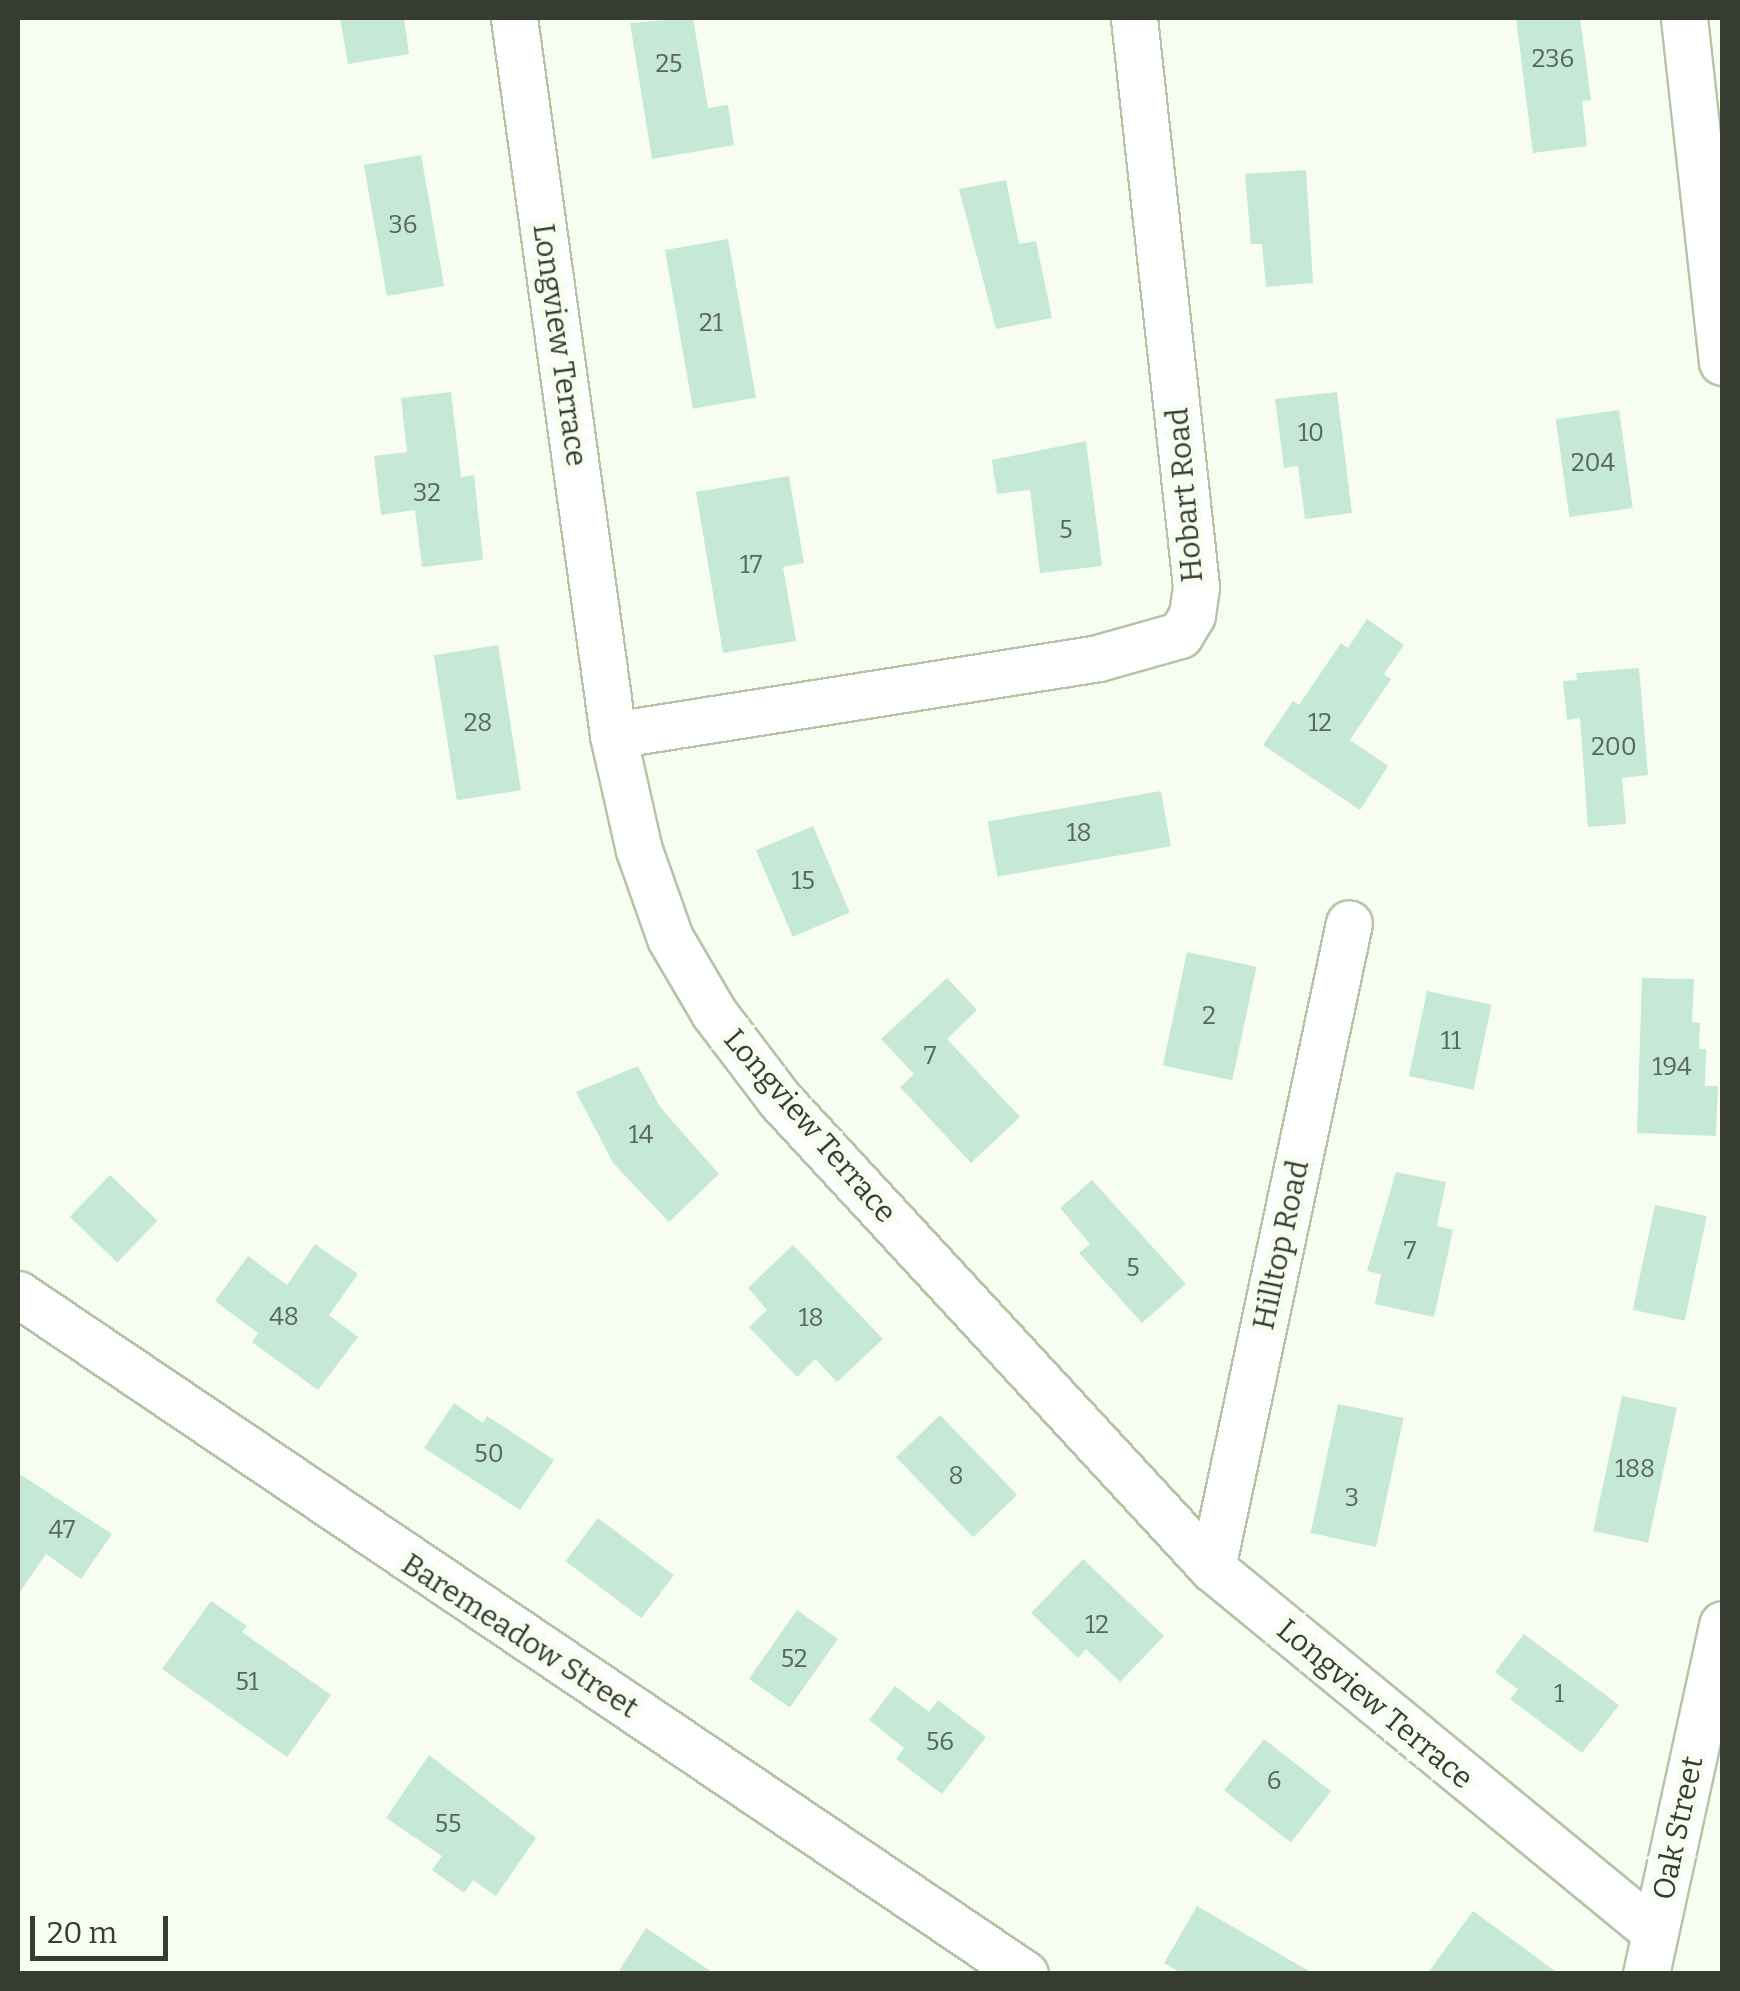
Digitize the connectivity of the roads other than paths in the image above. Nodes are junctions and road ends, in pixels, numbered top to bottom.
1 (514, 18) edge
2 (1134, 18) edge
3 (1684, 18) edge
4 (1722, 362) edge
5 (613, 735) junction
6 (1349, 923) dead end
7 (18, 1294) edge
8 (1212, 1568) junction
9 (1722, 1624) edge
10 (1650, 1953) edge
11 (1024, 1974) edge

1 - 5 street, Longview Terrace
2 - 5 street, Hobart Road
3 - 4 street
5 - 8 street, Longview Terrace
6 - 8 street, Hilltop Road
7 - 11 street, Baremeadow Street
8 - 10 street, Longview Terrace
9 - 10 street, Oak Street

